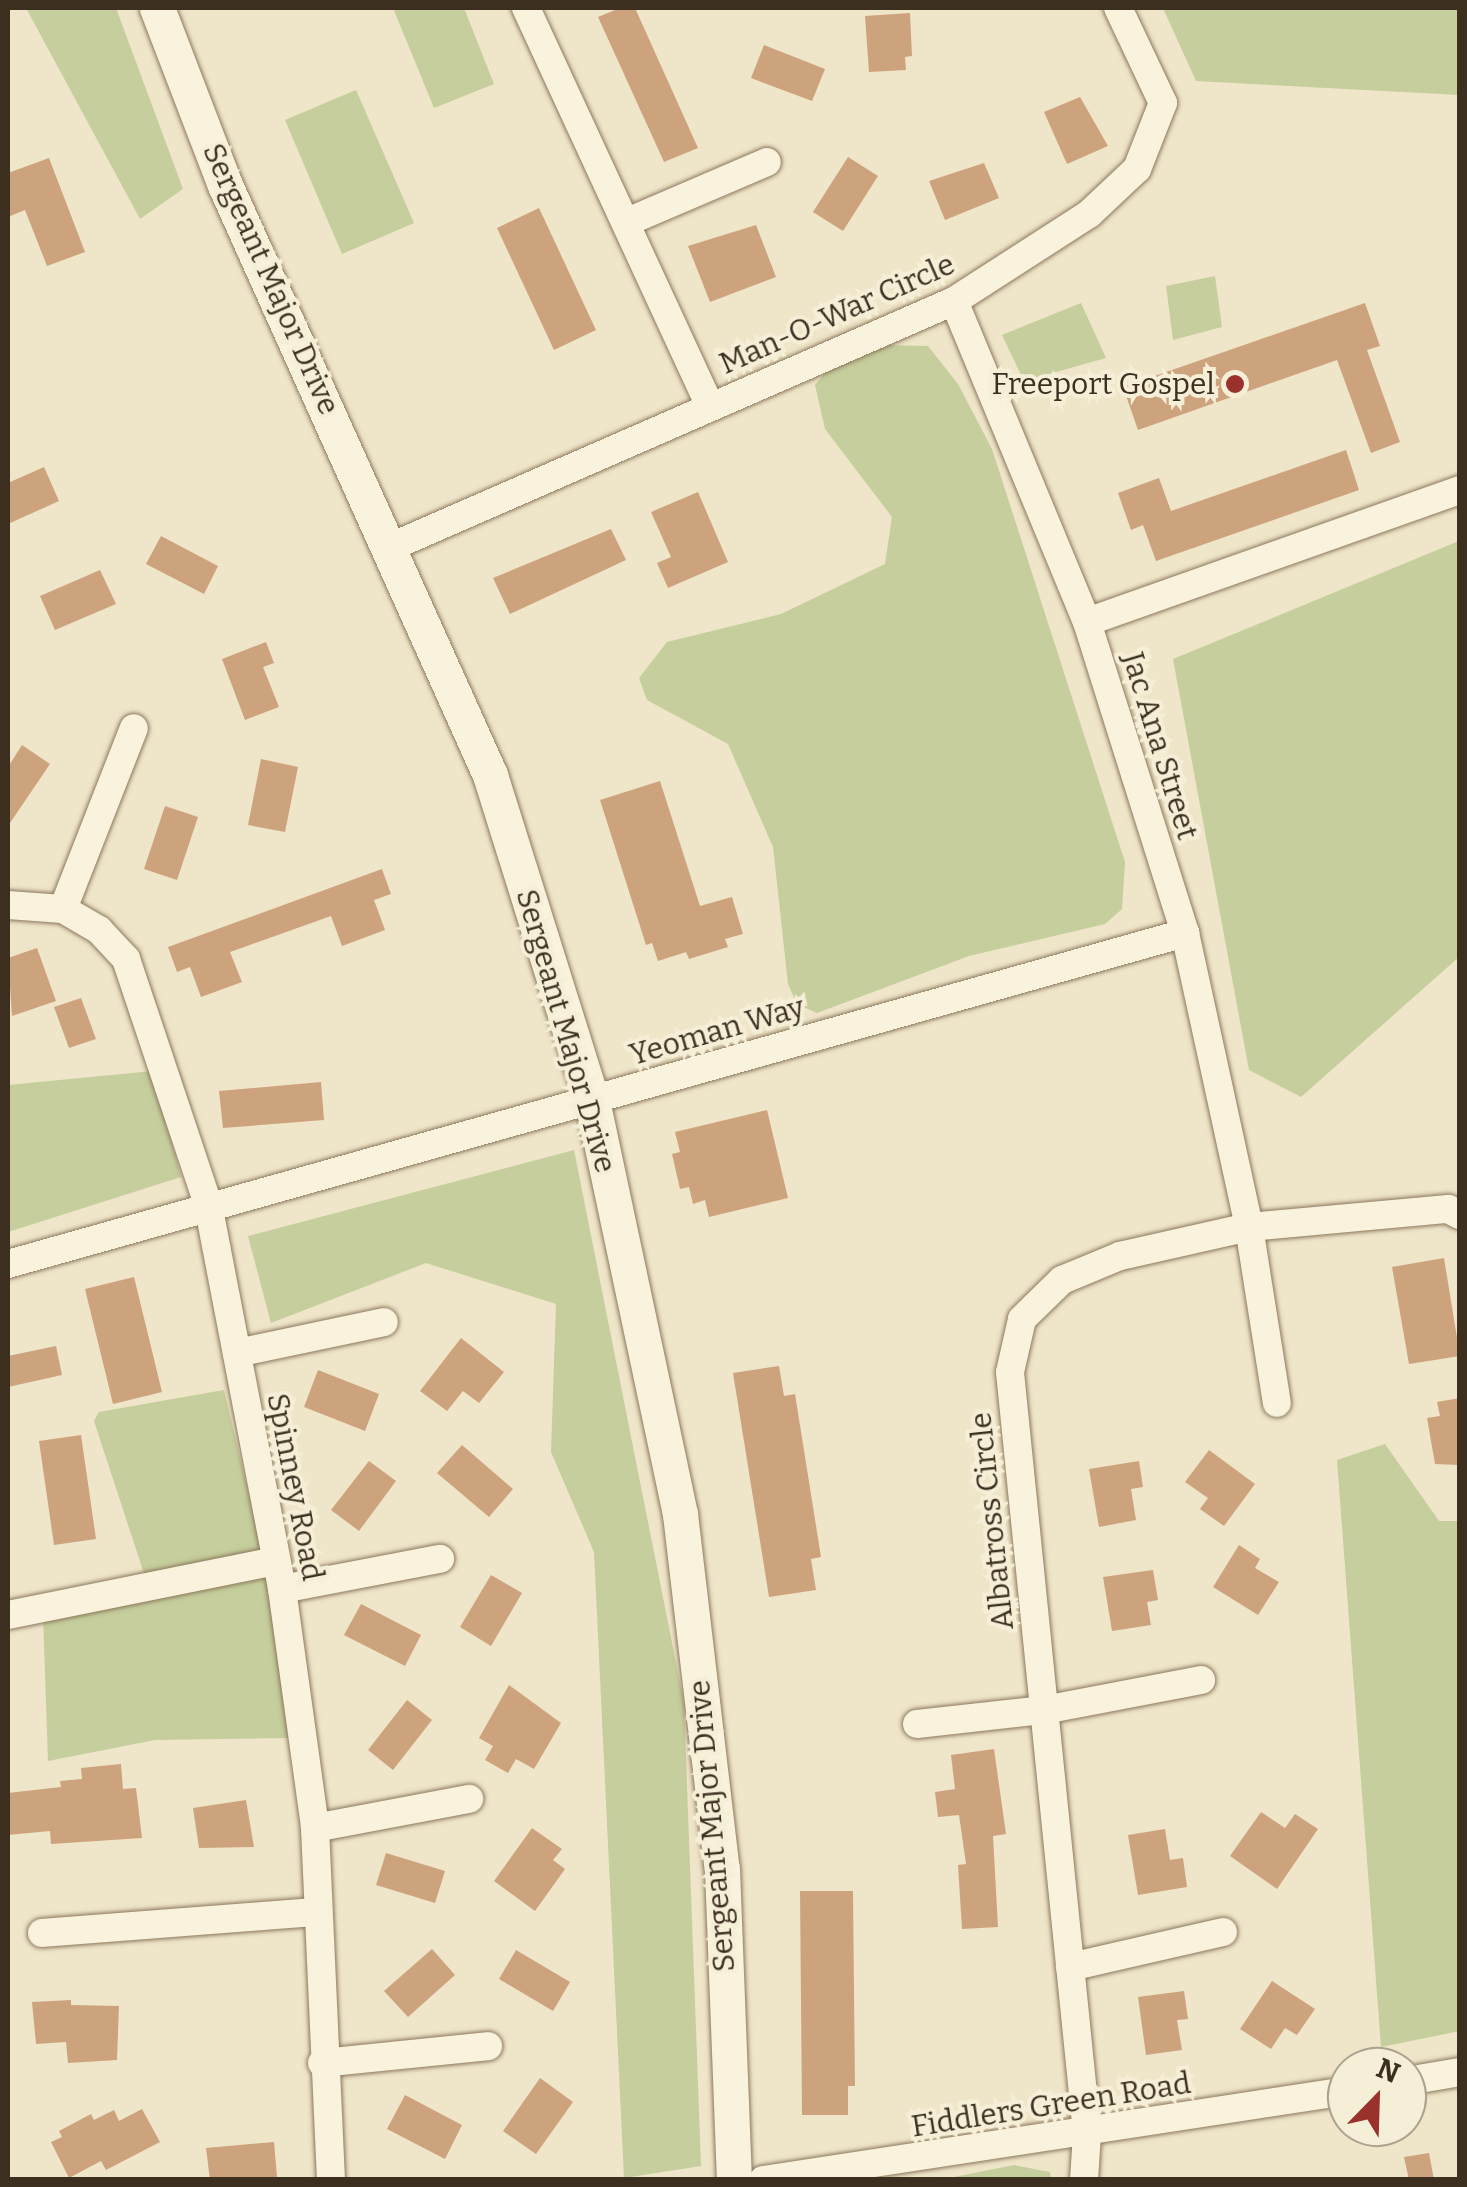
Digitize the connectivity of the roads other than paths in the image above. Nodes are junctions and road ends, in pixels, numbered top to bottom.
1 (156, 8) edge
2 (526, 8) edge
3 (1118, 8) edge
4 (767, 162) dead end
5 (627, 222) junction
6 (954, 301) junction
7 (710, 407) junction
8 (1460, 490) edge
9 (393, 546) junction
10 (1087, 622) junction
11 (134, 728) dead end
12 (8, 905) edge
13 (64, 909) junction
14 (1185, 934) junction
15 (592, 1100) junction
16 (208, 1204) junction
17 (1460, 1215) edge
18 (1249, 1228) junction
19 (8, 1264) edge
20 (384, 1322) dead end
21 (237, 1353) junction
22 (1277, 1403) dead end
23 (440, 1559) dead end
24 (279, 1575) junction
25 (8, 1615) edge
26 (1201, 1680) dead end
27 (1044, 1710) junction
28 (918, 1724) dead end
29 (469, 1799) dead end
30 (315, 1828) junction
31 (318, 1912) junction
32 (1222, 1932) dead end
33 (42, 1933) dead end
34 (1070, 1968) junction
35 (488, 2046) dead end
36 (322, 2063) junction
37 (1460, 2072) edge
38 (1427, 2078) edge
39 (1327, 2094) edge
40 (1087, 2133) junction
41 (331, 2180) edge
42 (734, 2180) edge
43 (763, 2180) edge
44 (1084, 2180) edge

1 - 9 street, Sergeant Major Drive
2 - 5 street, Man-O-War Circle
3 - 6 street, Man-O-War Circle
4 - 5 street
5 - 7 street, Man-O-War Circle
6 - 7 street, Man-O-War Circle
6 - 10 street, Jac Ana Street
7 - 9 street, Man-O-War Circle
8 - 10 street
9 - 15 street, Sergeant Major Drive
10 - 14 street, Jac Ana Street
11 - 13 street
12 - 13 street, Spinney Road
13 - 16 street, Spinney Road
14 - 15 street, Yeoman Way
14 - 18 street, Jac Ana Street
15 - 16 street, Yeoman Way
15 - 42 street, Sergeant Major Drive
16 - 19 street, Yeoman Way
16 - 21 street, Spinney Road
17 - 18 street, Albatross Circle
18 - 22 street, Jac Ana Street
18 - 27 street, Albatross Circle
20 - 21 street
21 - 24 street, Spinney Road
23 - 24 street
24 - 25 street
24 - 30 street, Spinney Road
26 - 27 street
27 - 28 street
27 - 34 street, Albatross Circle
29 - 30 street
30 - 31 street, Spinney Road
31 - 33 street
31 - 36 street, Spinney Road
32 - 34 street
34 - 40 street, Albatross Circle
35 - 36 street
36 - 41 street, Spinney Road
37 - 38 street
39 - 40 street, Fiddlers Green Road
40 - 43 street, Fiddlers Green Road
40 - 44 street, Albatross Circle

